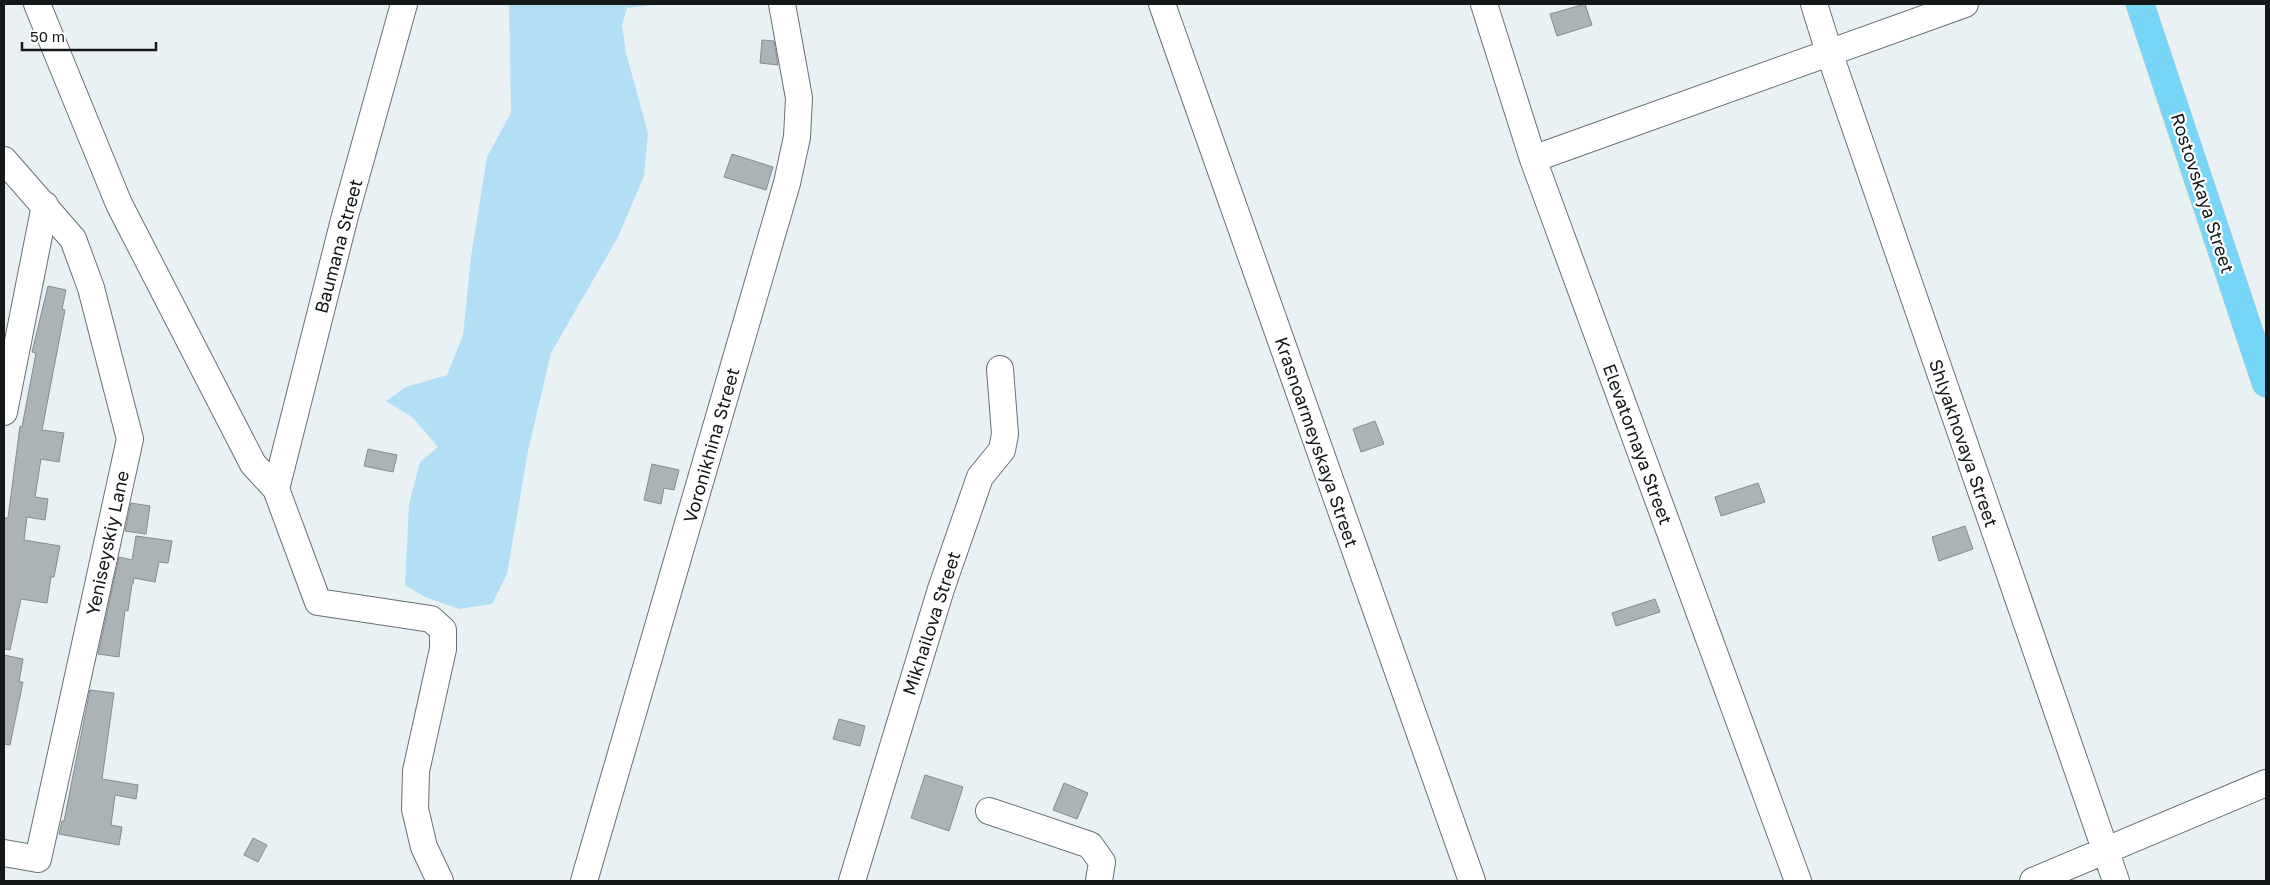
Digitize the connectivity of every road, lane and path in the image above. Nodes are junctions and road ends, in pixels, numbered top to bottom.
1 (37, 4) edge
2 (404, 4) edge
3 (782, 4) edge
4 (1162, 4) edge
5 (1484, 4) edge
6 (1814, 4) edge
7 (1965, 4) edge
8 (2140, 4) edge
9 (1829, 52) junction
10 (1533, 158) junction
11 (4, 160) edge
12 (45, 205) junction
13 (1000, 370) dead end
14 (2266, 382) edge
15 (4, 412) edge
16 (276, 489) junction
17 (2266, 783) edge
18 (989, 811) dead end
19 (2106, 851) junction
20 (4, 853) edge
21 (440, 881) edge
22 (584, 881) edge
23 (852, 881) edge
24 (1099, 881) edge
25 (1472, 881) edge
26 (1798, 881) edge
27 (2033, 881) edge
28 (2116, 881) edge

1 - 16 street
2 - 16 street, Baumana Street
3 - 22 street, Voronikhina Street
4 - 25 street, Krasnoarmeyskaya Street
5 - 10 street, Elevatornaya Street
6 - 9 street, Shlyakhovaya Street
7 - 9 street
8 - 14 main road, Rostovskaya Street
9 - 10 street
9 - 19 street, Shlyakhovaya Street
10 - 26 street, Elevatornaya Street
11 - 12 street
12 - 15 street
12 - 20 street, Yeniseyskiy Lane
13 - 23 street, Mikhailova Street
16 - 21 street
17 - 19 street
18 - 24 street
19 - 27 street
19 - 28 street, Shlyakhovaya Street

